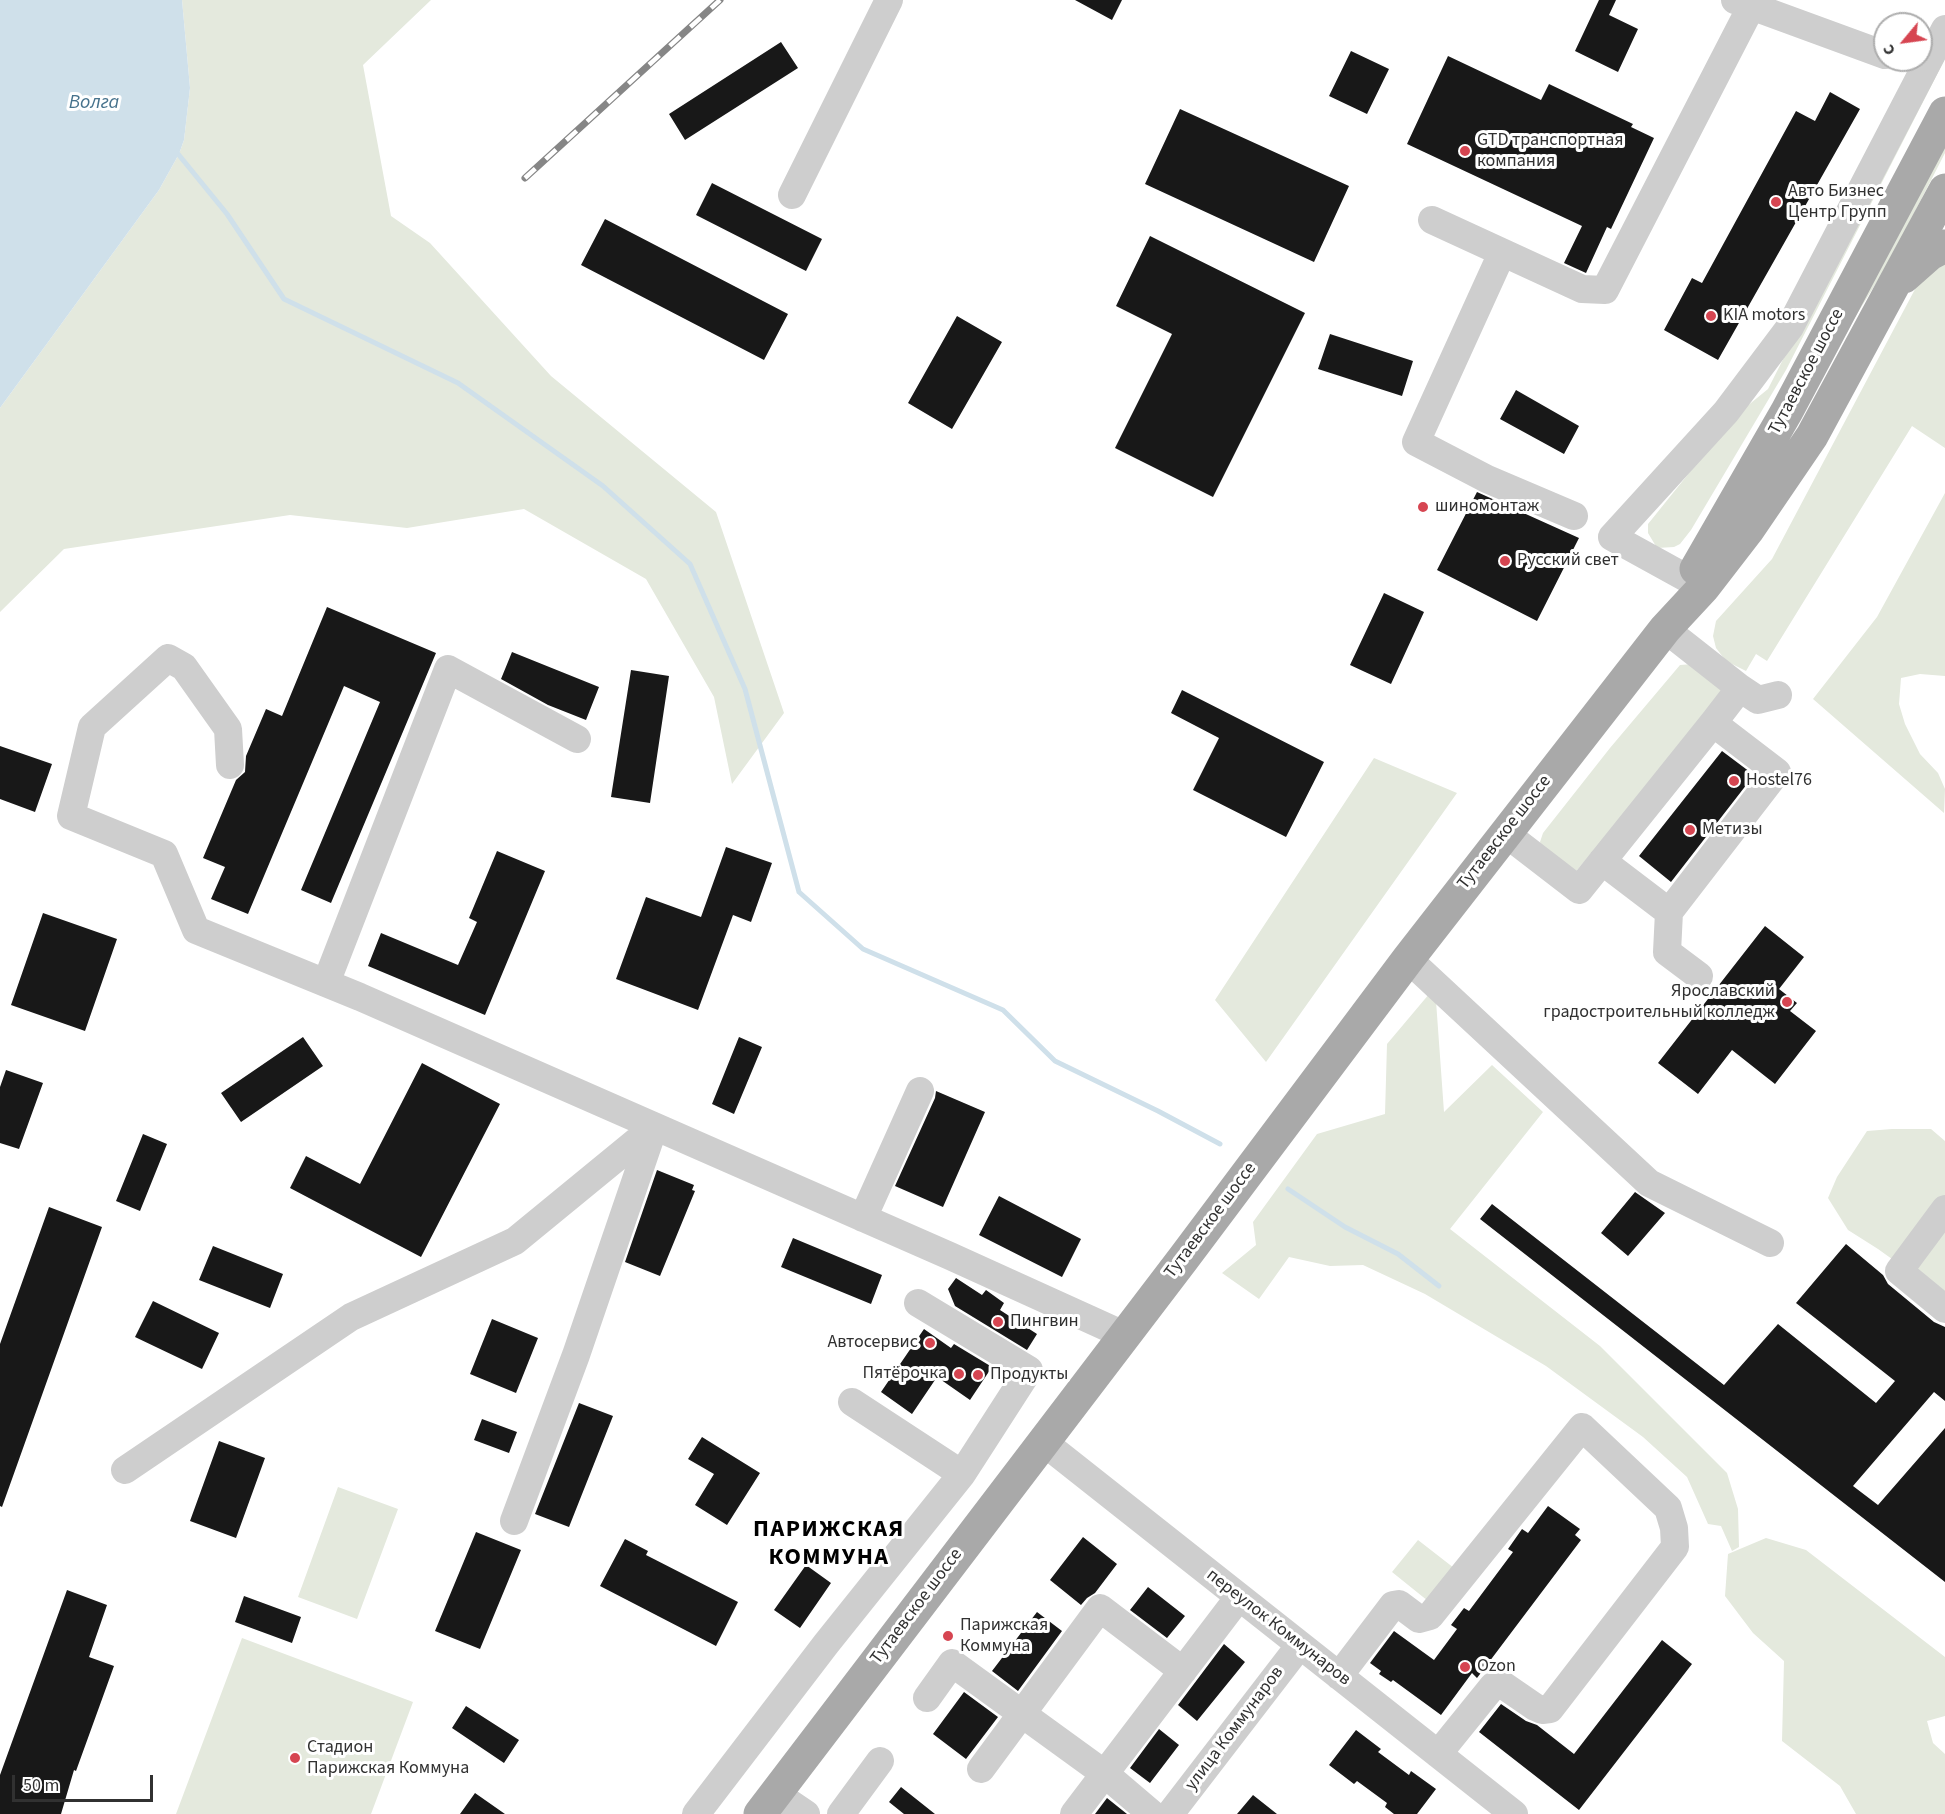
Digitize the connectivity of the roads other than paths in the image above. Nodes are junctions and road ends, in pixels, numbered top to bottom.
1 (889, 0) edge
2 (1742, 3) edge
3 (1945, 29) edge
4 (1933, 42) edge
5 (1873, 51) edge
6 (1909, 72) edge
7 (1945, 113) edge
8 (1945, 190) edge
9 (792, 195) dead end
10 (1432, 220) dead end
11 (1945, 246) edge
12 (1502, 253) junction
13 (1894, 286) junction
14 (1574, 516) dead end
15 (1697, 583) junction
16 (1665, 629) junction
17 (1740, 688) junction
18 (1778, 695) dead end
19 (1713, 723) junction
20 (577, 739) dead end
21 (230, 765) dead end
22 (1505, 833) junction
23 (1602, 861) junction
24 (1669, 912) junction
25 (1407, 960) junction
26 (1699, 976) dead end
27 (326, 983) junction
28 (920, 1091) dead end
29 (654, 1126) junction
30 (1945, 1209) edge
31 (863, 1218) junction
32 (1770, 1243) dead end
33 (918, 1303) dead end
34 (1945, 1309) edge
35 (1124, 1335) junction
36 (852, 1402) dead end
37 (1042, 1441) junction
38 (125, 1470) dead end
39 (962, 1474) junction
40 (514, 1521) dead end
41 (1239, 1597) junction
42 (1300, 1645) junction
43 (1183, 1671) junction
44 (1339, 1676) junction
45 (927, 1698) dead end
46 (1023, 1714) junction
47 (1438, 1754) junction
48 (880, 1761) dead end
49 (981, 1769) dead end
50 (1105, 1773) junction
51 (768, 1804) edge
52 (696, 1814) edge
53 (806, 1814) edge
54 (841, 1814) edge
55 (1074, 1814) edge
56 (1152, 1814) edge
57 (1170, 1814) edge
58 (1514, 1814) edge

1 - 9 street
2 - 5 street
2 - 12 street
3 - 4 street
6 - 15 street
7 - 15 main road, Тутаевское шоссе
8 - 13 main road, Тутаевское шоссе
10 - 12 street
11 - 13 main road
12 - 14 street
13 - 15 main road, Тутаевское шоссе
15 - 16 main road, Тутаевское шоссе
16 - 17 street
16 - 22 main road, Тутаевское шоссе
17 - 18 street
17 - 19 street
19 - 23 street
19 - 24 street
20 - 27 street
21 - 27 street
22 - 23 street
22 - 25 main road, Тутаевское шоссе
23 - 24 street
24 - 26 street
25 - 32 street
25 - 35 main road, Тутаевское шоссе
27 - 29 street
28 - 31 street
29 - 31 street
29 - 38 street
29 - 40 street
30 - 34 street
31 - 35 street
33 - 39 street
35 - 37 main road, Тутаевское шоссе
36 - 39 street
37 - 41 street, переулок Коммунаров
37 - 51 main road, Тутаевское шоссе
39 - 52 street
41 - 42 street, переулок Коммунаров
41 - 43 street
42 - 44 street, переулок Коммунаров
42 - 57 street, улица Коммунаров
43 - 46 street
43 - 50 street
44 - 47 street, переулок Коммунаров
44 - 47 street
45 - 46 street
46 - 49 street
46 - 50 street
47 - 58 street, переулок Коммунаров
48 - 54 street
50 - 55 street
50 - 56 street
51 - 53 street

